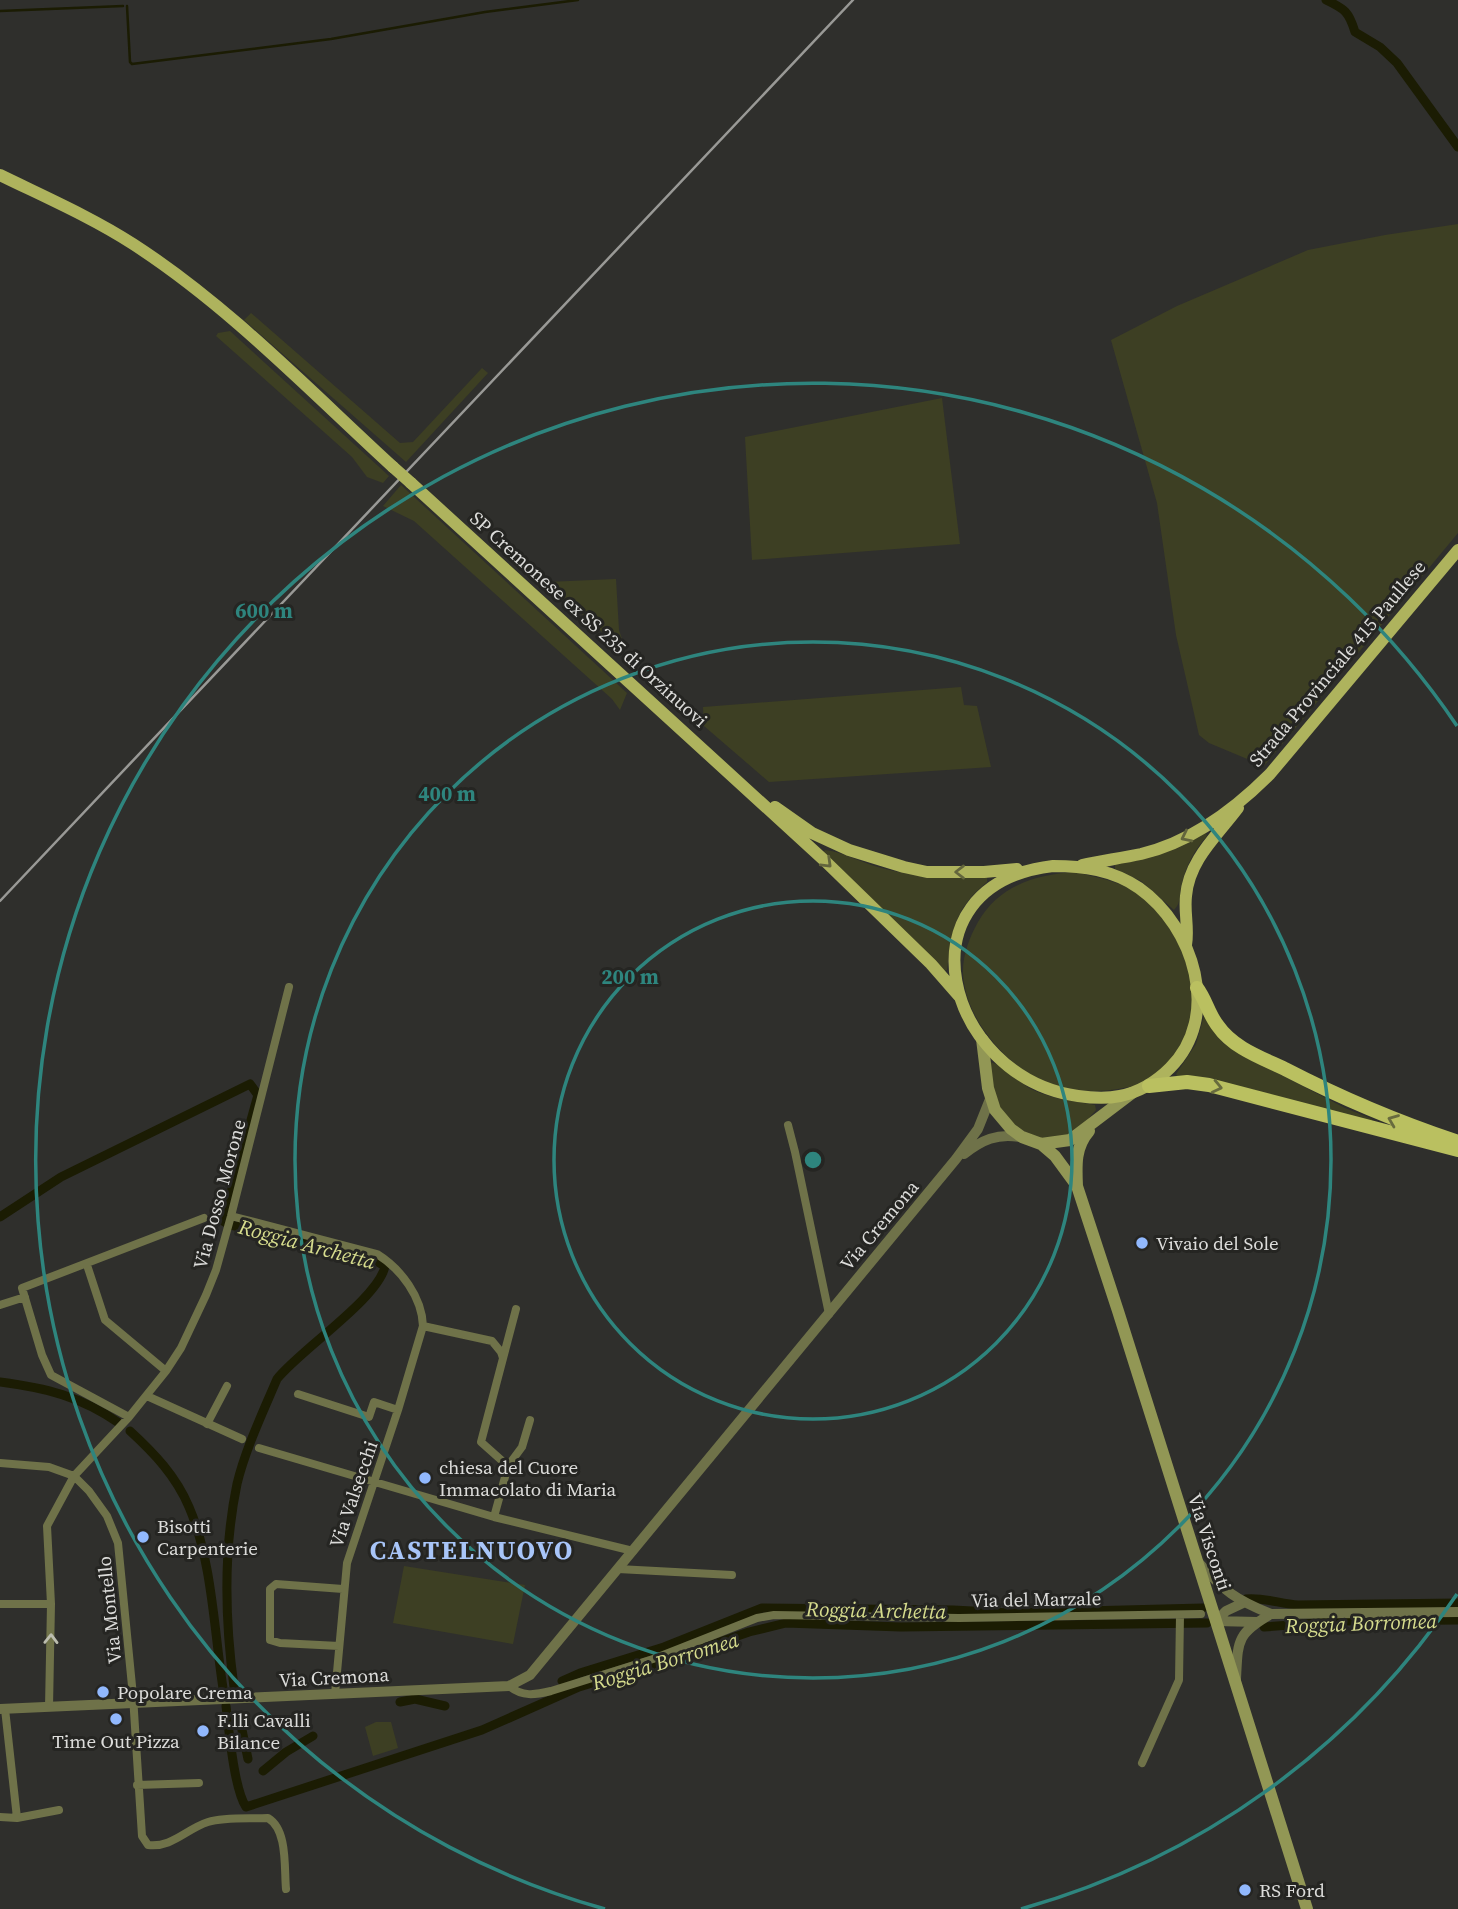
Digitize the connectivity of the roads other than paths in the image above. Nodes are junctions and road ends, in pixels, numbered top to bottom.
1 (0, 175) edge
2 (1458, 550) edge
3 (741, 784) junction
4 (1243, 800) junction
5 (1078, 866) junction
6 (1028, 869) junction
7 (1186, 945) junction
8 (289, 987) dead end
9 (1197, 988) junction
10 (959, 996) junction
11 (982, 1039) junction
12 (1149, 1086) junction
13 (1132, 1093) junction
14 (990, 1099) junction
15 (1099, 1119) junction
16 (788, 1125) dead end
17 (1022, 1137) junction
18 (1458, 1142) edge
19 (1041, 1144) junction
20 (1458, 1150) edge
21 (956, 1160) junction
22 (1077, 1186) junction
23 (204, 1218) dead end
24 (230, 1221) junction
25 (87, 1265) junction
26 (25, 1297) junction
27 (0, 1305) edge
28 (516, 1310) dead end
29 (829, 1314) junction
30 (423, 1326) junction
31 (503, 1361) junction
32 (166, 1371) junction
33 (227, 1386) dead end
34 (298, 1394) dead end
35 (147, 1396) junction
36 (398, 1410) junction
37 (130, 1417) junction
38 (530, 1419) dead end
39 (207, 1424) junction
40 (242, 1439) dead end
41 (258, 1448) dead end
42 (0, 1463) edge
43 (508, 1466) junction
44 (74, 1476) junction
45 (373, 1484) junction
46 (494, 1517) junction
47 (633, 1551) junction
48 (1196, 1560) junction
49 (618, 1569) junction
50 (732, 1575) dead end
51 (343, 1588) junction
52 (1243, 1603) junction
53 (0, 1604) edge
54 (51, 1604) junction
55 (1458, 1612) edge
56 (1201, 1614) dead end
57 (1271, 1614) junction
58 (1180, 1615) junction
59 (1216, 1621) junction
60 (1257, 1622) junction
61 (339, 1646) junction
62 (1236, 1683) junction
63 (509, 1686) junction
64 (335, 1694) junction
65 (134, 1704) junction
66 (49, 1707) junction
67 (3, 1709) edge
68 (4, 1746) edge
69 (1142, 1763) dead end
70 (199, 1783) dead end
71 (137, 1785) junction
72 (59, 1810) dead end
73 (0, 1817) edge
74 (17, 1818) junction
75 (286, 1889) dead end
76 (1307, 1909) edge

1 - 3 main road, SP Cremonese ex SS 235 di Orzinuovi, bridge
2 - 4 main road, Strada Provinciale 415 Paullese
6 -> 3 main road
3 -> 10 main road
4 -> 5 main road, Strada Provinciale 415 Paullese
4 - 7 main road, Strada Provinciale 415 Paullese
5 - 6 main road
5 - 7 main road
6 - 10 main road
7 - 9 main road
8 - 24 street, Via Dosso Morone
9 - 12 main road
18 -> 9 highway
10 - 11 main road
11 - 13 main road
11 - 14 main road
12 - 13 main road
12 -> 20 highway
13 - 15 main road
14 - 17 main road
14 - 21 street, Via Cremona
15 - 19 main road
15 - 22 main road
16 - 29 street, Via Cremona
17 - 19 main road
17 - 21 street, Via Cremona
19 - 22 main road
21 - 29 street, Via Cremona
22 - 48 main road, Via Visconti
23 - 25 street
24 - 30 street
24 - 32 street, Via Dosso Morone
25 - 26 street
25 - 32 street
26 - 27 street
26 - 37 street
28 - 31 street
29 - 47 street, Via Cremona
30 - 31 street
30 - 36 street, Via Valsecchi
31 - 43 street
32 - 35 street, Via Dosso Morone
33 - 39 street
34 - 36 street, Via Valsecchi
35 - 37 street, Via Dosso Morone
35 - 39 street
36 - 45 street, Via Valsecchi
37 - 44 street, Via Dosso Morone
38 - 43 street
39 - 40 street
41 - 45 street
42 - 44 street
43 - 46 street
44 - 54 street, Via Dosso Morone
44 - 65 street, Via Montello
45 - 46 street
45 - 51 street, Via Valsecchi
46 - 47 street
47 - 49 street, Via Cremona
48 - 52 street
48 - 59 main road, Via Visconti
49 - 50 street
49 - 63 street, Via Cremona
51 - 61 street, Via Valsecchi
51 - 61 street
52 - 57 street
52 - 59 street
53 - 54 street
66 -> 54 street, Via Dosso Morone
55 - 57 street
56 - 58 street, Via del Marzale
57 - 60 street
58 - 63 street, Via del Marzale
58 - 69 street
59 - 60 street
59 - 62 main road, Via Visconti
60 - 62 street
61 - 64 street, Via Valsecchi
62 - 76 main road, Via Visconti
63 - 64 street, Via Cremona
64 - 65 street, Via Cremona
65 - 66 street, Via Cremona
65 - 71 street, Via Montello
66 - 67 street, Via Cremona
67 - 68 street
68 - 74 street
70 - 71 street
71 - 75 street, Via Montello
72 - 74 street
73 - 74 street

